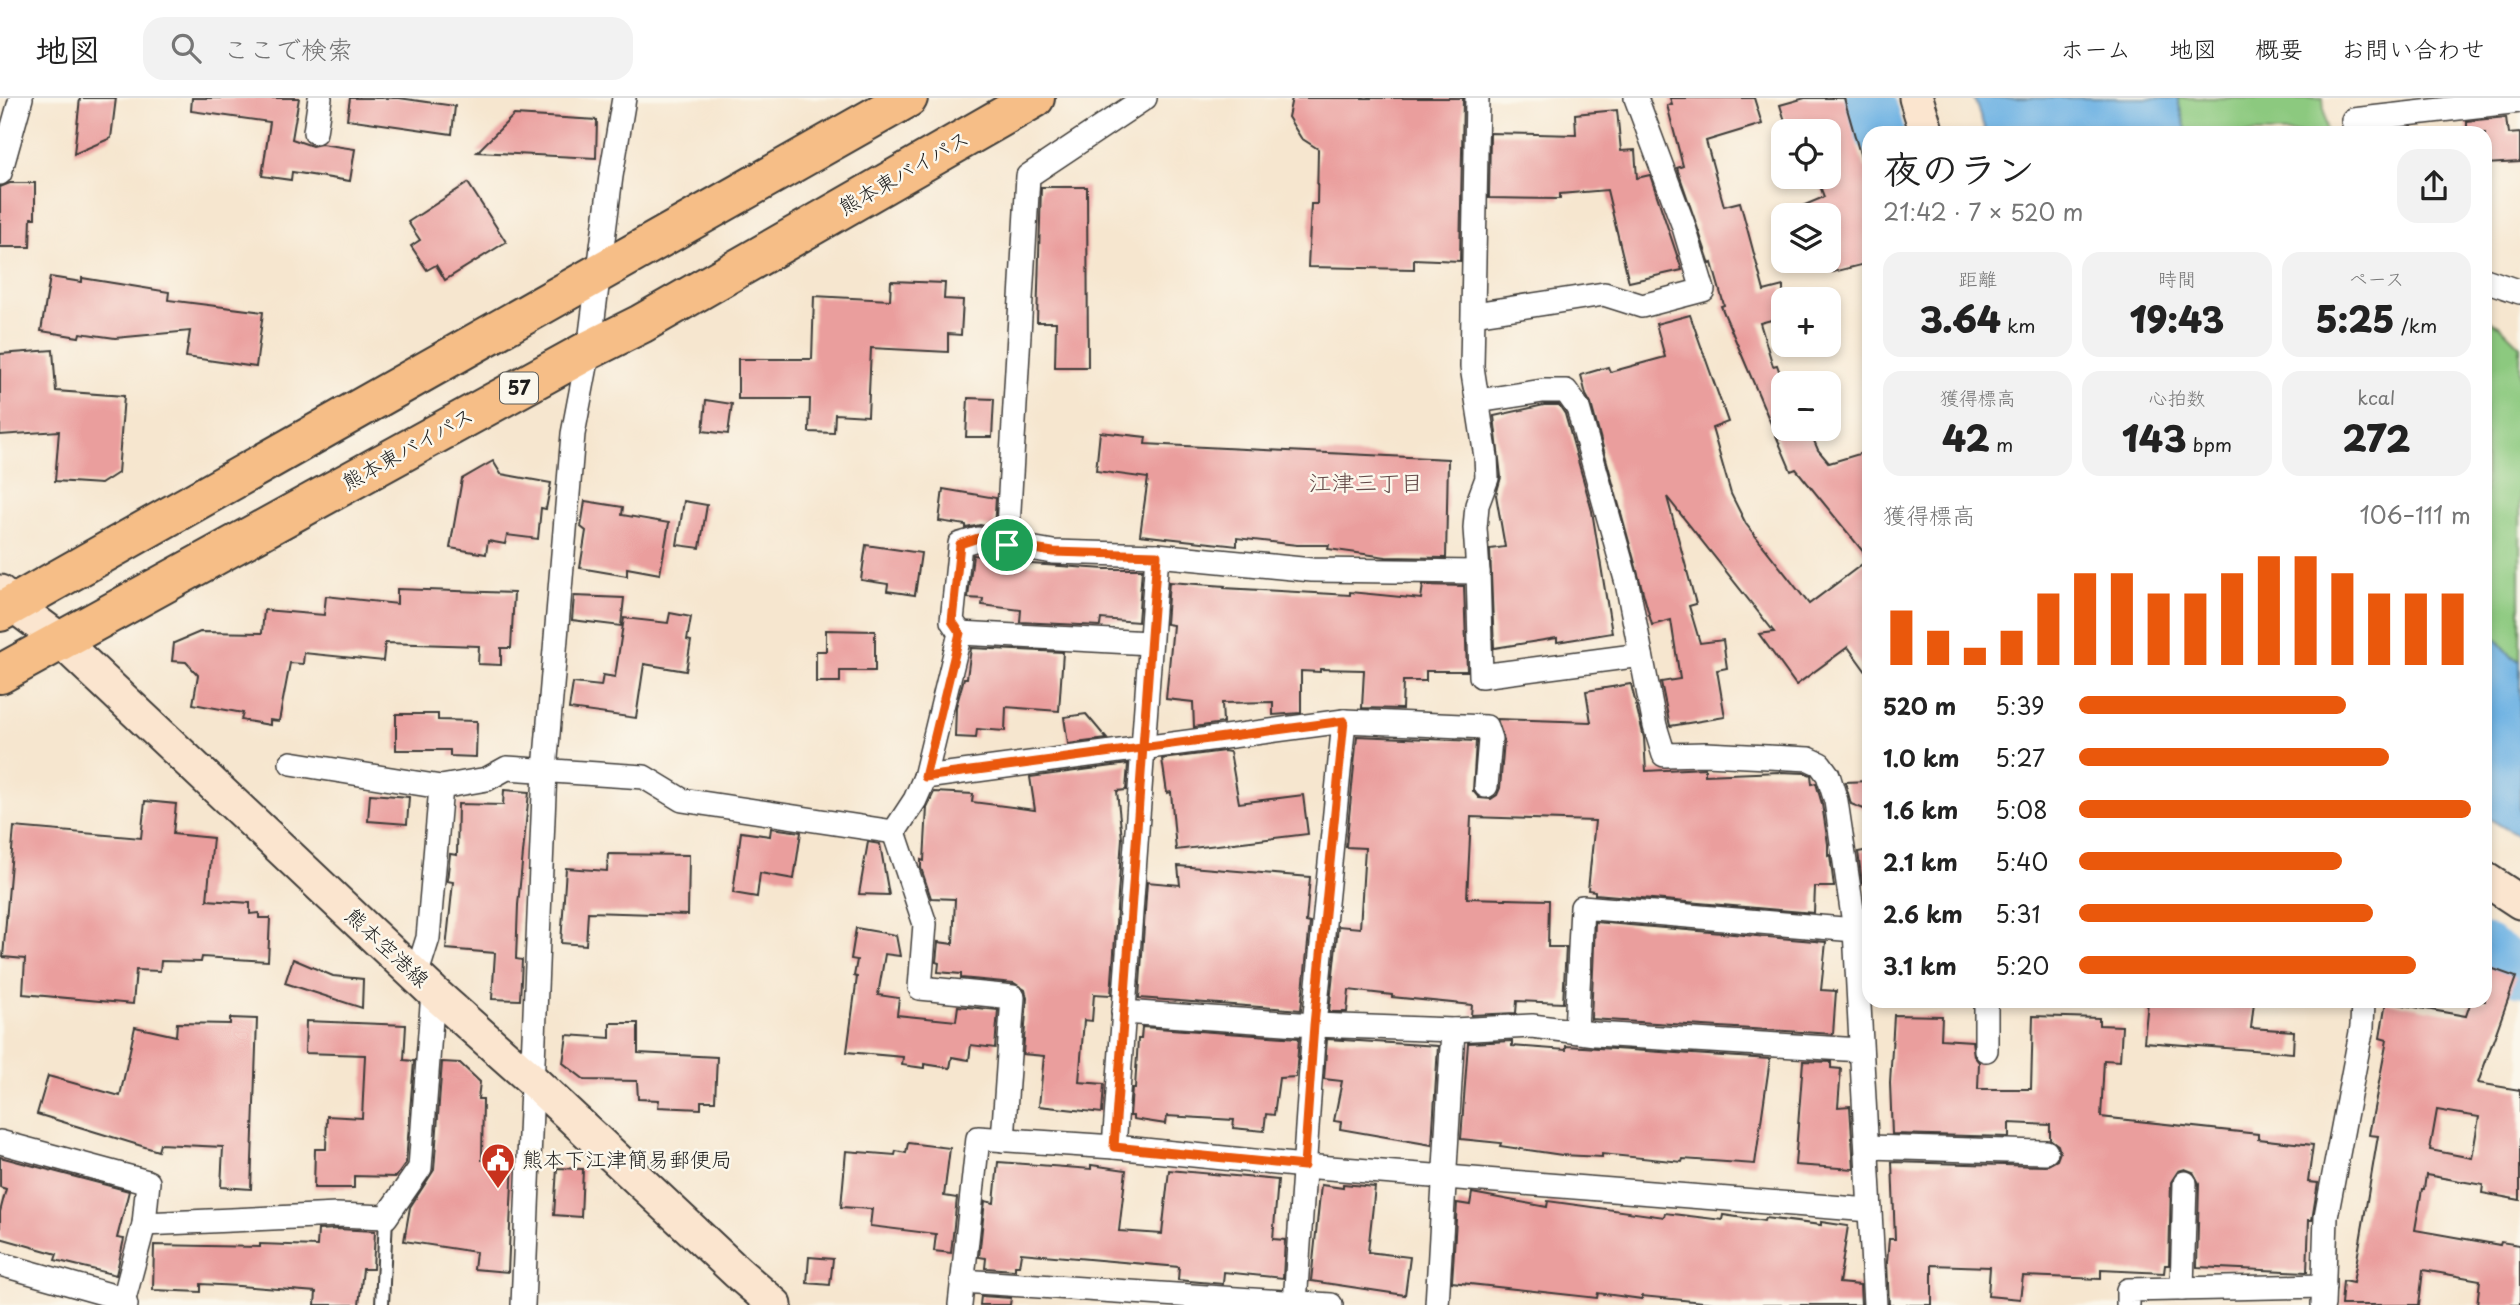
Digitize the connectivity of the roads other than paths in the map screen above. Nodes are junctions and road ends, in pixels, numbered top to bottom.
1 (21, 98) edge
2 (320, 98) edge
3 (624, 98) edge
4 (908, 98) edge
5 (1035, 98) edge
6 (1145, 98) edge
7 (1477, 98) edge
8 (1636, 98) edge
9 (1916, 98) edge
10 (2520, 101) edge
11 (1925, 126) edge
12 (2355, 126) edge
13 (315, 132) dead end
14 (0, 173) edge
15 (599, 274) junction
16 (2492, 282) edge
17 (2520, 292) edge
18 (1474, 314) junction
19 (589, 350) junction
20 (1478, 401) junction
21 (1007, 545) junction
22 (1157, 555) junction
23 (1478, 572) junction
24 (4, 603) edge
25 (960, 633) junction
26 (59, 639) junction
27 (1150, 643) junction
28 (1641, 655) junction
29 (0, 674) edge
30 (1344, 721) junction
31 (1142, 746) junction
32 (291, 762) dead end
33 (545, 770) junction
34 (925, 777) junction
35 (1486, 786) dead end
36 (440, 787) junction
37 (894, 832) junction
38 (2492, 884) edge
39 (2520, 902) edge
40 (1855, 930) junction
41 (425, 984) junction
42 (1986, 1008) edge
43 (2362, 1008) edge
44 (1123, 1012) junction
45 (1314, 1025) junction
46 (1453, 1030) junction
47 (1576, 1031) junction
48 (1861, 1050) junction
49 (1986, 1050) dead end
50 (531, 1079) junction
51 (1003, 1140) junction
52 (0, 1142) edge
53 (1114, 1147) junction
54 (1868, 1147) junction
55 (2046, 1152) dead end
56 (1304, 1166) junction
57 (1443, 1177) junction
58 (2185, 1183) dead end
59 (1870, 1210) junction
60 (386, 1217) junction
61 (144, 1224) junction
62 (0, 1264) edge
63 (962, 1281) junction
64 (2182, 1289) junction
65 (2323, 1296) edge
66 (125, 1302) edge
67 (1236, 1302) edge
68 (1295, 1303) junction
69 (382, 1305) edge
70 (523, 1305) edge
71 (775, 1305) edge
72 (960, 1305) edge
73 (1331, 1305) edge
74 (1437, 1305) edge
75 (1875, 1305) edge
76 (2128, 1305) edge

1 - 14 street
2 - 13 street
3 - 15 street
4 - 15 highway
5 - 19 highway, 熊本東バイパス / 57
6 - 21 street
7 - 18 street
8 - 18 street
9 - 11 main road
10 - 12 street
15 - 19 street
15 - 24 highway
16 - 17 street
18 - 20 street
19 - 26 highway, 熊本東バイパス / 57
19 - 33 street
20 - 23 street
20 - 28 street
21 - 22 street
21 - 25 street
22 - 23 street
22 - 27 street
23 - 28 street
24 - 26 main road, 熊本空港線
25 - 27 street
25 - 34 street
26 - 29 highway, 熊本東バイパス / 57
26 - 41 main road, 熊本空港線
27 - 31 street
28 - 40 street
30 - 31 street
30 - 35 street
30 - 45 street
31 - 34 street
31 - 44 street
32 - 36 street
33 - 36 street
33 - 37 street
33 - 50 street
34 - 37 street
36 - 41 street
37 - 51 street
38 - 39 main road
40 - 47 street
40 - 48 street
41 - 50 main road, 熊本空港線
41 - 60 street
42 - 49 street
43 - 65 street
44 - 45 street
44 - 53 street
45 - 46 street
45 - 56 street
46 - 47 street
46 - 57 street
47 - 48 street
48 - 54 street
50 - 70 street
50 - 71 main road, 熊本空港線
51 - 53 street
51 - 63 street
52 - 61 street
53 - 56 street
54 - 55 street
54 - 59 street
56 - 57 street
56 - 68 street
57 - 59 street
57 - 74 street
58 - 64 street
59 - 75 street
60 - 61 street
60 - 69 lane
61 - 66 street
62 - 66 street
63 - 67 street
63 - 72 street
64 - 65 street
64 - 76 street
67 - 68 street
68 - 73 street

